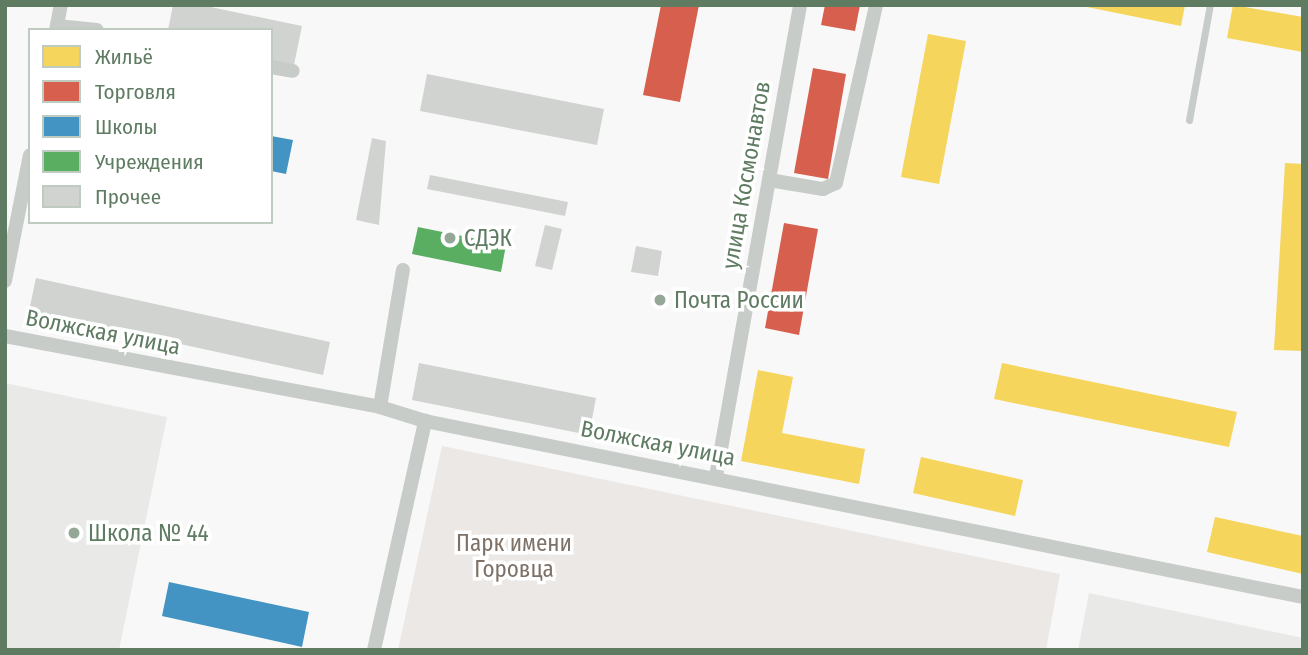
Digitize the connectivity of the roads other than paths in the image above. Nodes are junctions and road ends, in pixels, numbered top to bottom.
1 (61, 5) edge
2 (800, 5) edge
3 (876, 5) edge
4 (1210, 5) edge
5 (56, 28) edge
6 (273, 67) edge
7 (293, 71) dead end
8 (1189, 120) dead end
9 (28, 165) edge
10 (769, 180) junction
11 (403, 270) dead end
12 (5, 281) edge
13 (5, 336) edge
14 (380, 407) junction
15 (425, 421) junction
16 (716, 477) junction
17 (1303, 597) edge
18 (374, 650) edge

1 - 5 street
2 - 10 street, улица Космонавтов
3 - 10 street
4 - 8 lane
6 - 7 street
9 - 12 street
10 - 16 street, улица Космонавтов
11 - 14 street
13 - 14 street, Волжская улица
14 - 15 street, Волжская улица
15 - 16 street, Волжская улица
15 - 18 street
16 - 17 street, Волжская улица

